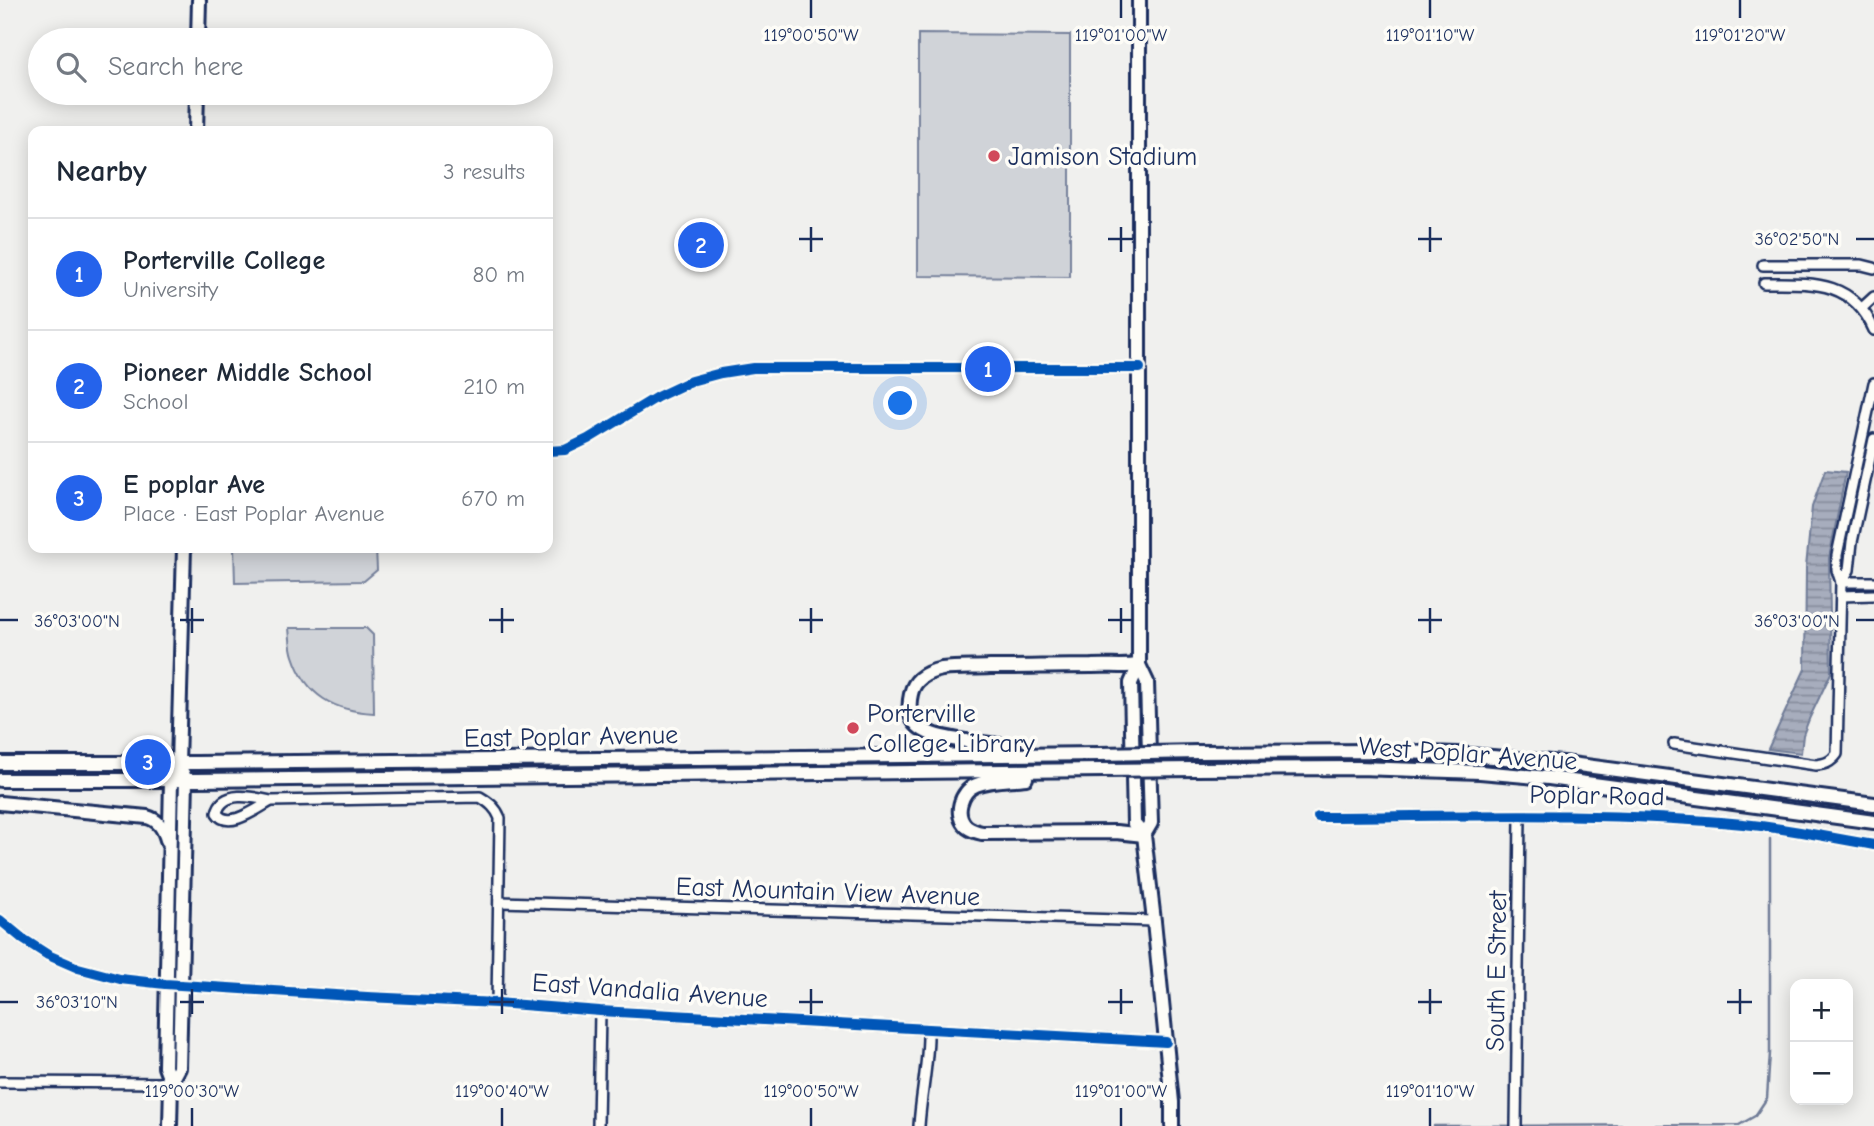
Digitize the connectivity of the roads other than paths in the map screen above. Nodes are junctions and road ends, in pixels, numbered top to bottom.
1 (199, 0) edge
2 (1139, 0) edge
3 (198, 28) edge
4 (197, 105) edge
5 (196, 126) edge
6 (1763, 265) dead end
7 (1801, 266) junction
8 (1874, 268) edge
9 (1764, 282) dead end
10 (1801, 283) junction
11 (1874, 297) edge
12 (1861, 308) junction
13 (1874, 330) edge
14 (1140, 368) junction
15 (1873, 389) edge
16 (1874, 439) edge
17 (553, 451) edge
18 (184, 553) edge
19 (1842, 582) junction
20 (1874, 582) edge
21 (1841, 596) junction
22 (1874, 596) edge
23 (1139, 665) junction
24 (1674, 744) dead end
25 (1058, 753) junction
26 (1143, 753) joint
27 (0, 763) edge
28 (178, 763) junction
29 (1141, 769) joint
30 (1103, 770) junction
31 (0, 780) edge
32 (172, 780) junction
33 (186, 780) junction
34 (271, 801) junction
35 (0, 803) edge
36 (1874, 804) edge
37 (1520, 816) junction
38 (1318, 817) dead end
39 (1874, 822) edge
40 (1144, 835) junction
41 (1874, 845) edge
42 (169, 858) junction
43 (500, 902) junction
44 (0, 920) edge
45 (1154, 921) junction
46 (172, 984) junction
47 (497, 1003) junction
48 (600, 1011) junction
49 (928, 1028) junction
50 (1166, 1042) junction
51 (0, 1082) edge
52 (171, 1083) junction
53 (170, 1126) edge
54 (598, 1126) edge
55 (919, 1126) edge
56 (1172, 1126) edge
57 (1516, 1126) edge

1 - 3 main road
2 - 14 main road
4 - 5 main road
6 - 7 street
7 - 8 street
7 - 10 street
9 - 10 street
10 - 12 street
11 - 12 street
12 - 13 street
14 - 17 street
14 - 23 main road
15 - 19 street
16 - 19 street
18 - 28 main road
19 - 20 street
19 - 21 street
21 - 22 street
21 - 24 street, Poplar Road
23 - 25 main road
23 - 40 main road
25 - 26 main road, East Poplar Avenue, bridge
25 - 28 main road, East Poplar Avenue
26 - 36 main road, West Poplar Avenue, bridge
27 - 28 main road, East Poplar Avenue
28 - 32 main road
28 - 33 main road
29 - 30 main road, East Poplar Avenue, bridge
29 - 39 main road, West Poplar Avenue, bridge
30 - 33 main road, East Poplar Avenue
30 - 40 main road
31 - 32 main road, East Poplar Avenue
32 - 33 main road, East Poplar Avenue
32 - 42 main road
33 - 46 main road
34 - 34 street
34 - 43 street
35 - 42 main road
37 - 38 street, Poplar Road
37 - 41 street, Poplar Road
37 - 57 street, South E Street
40 - 45 main road
42 - 46 main road
43 - 45 street, East Mountain View Avenue
43 - 47 street
44 - 46 street, East Vandalia Avenue
45 - 50 main road
46 - 47 street, East Vandalia Avenue
46 - 52 main road
47 - 48 street, East Vandalia Avenue
48 - 49 street, East Vandalia Avenue
48 - 54 street
49 - 50 street, East Vandalia Avenue
49 - 55 street
50 - 56 main road
51 - 52 street
52 - 53 main road

